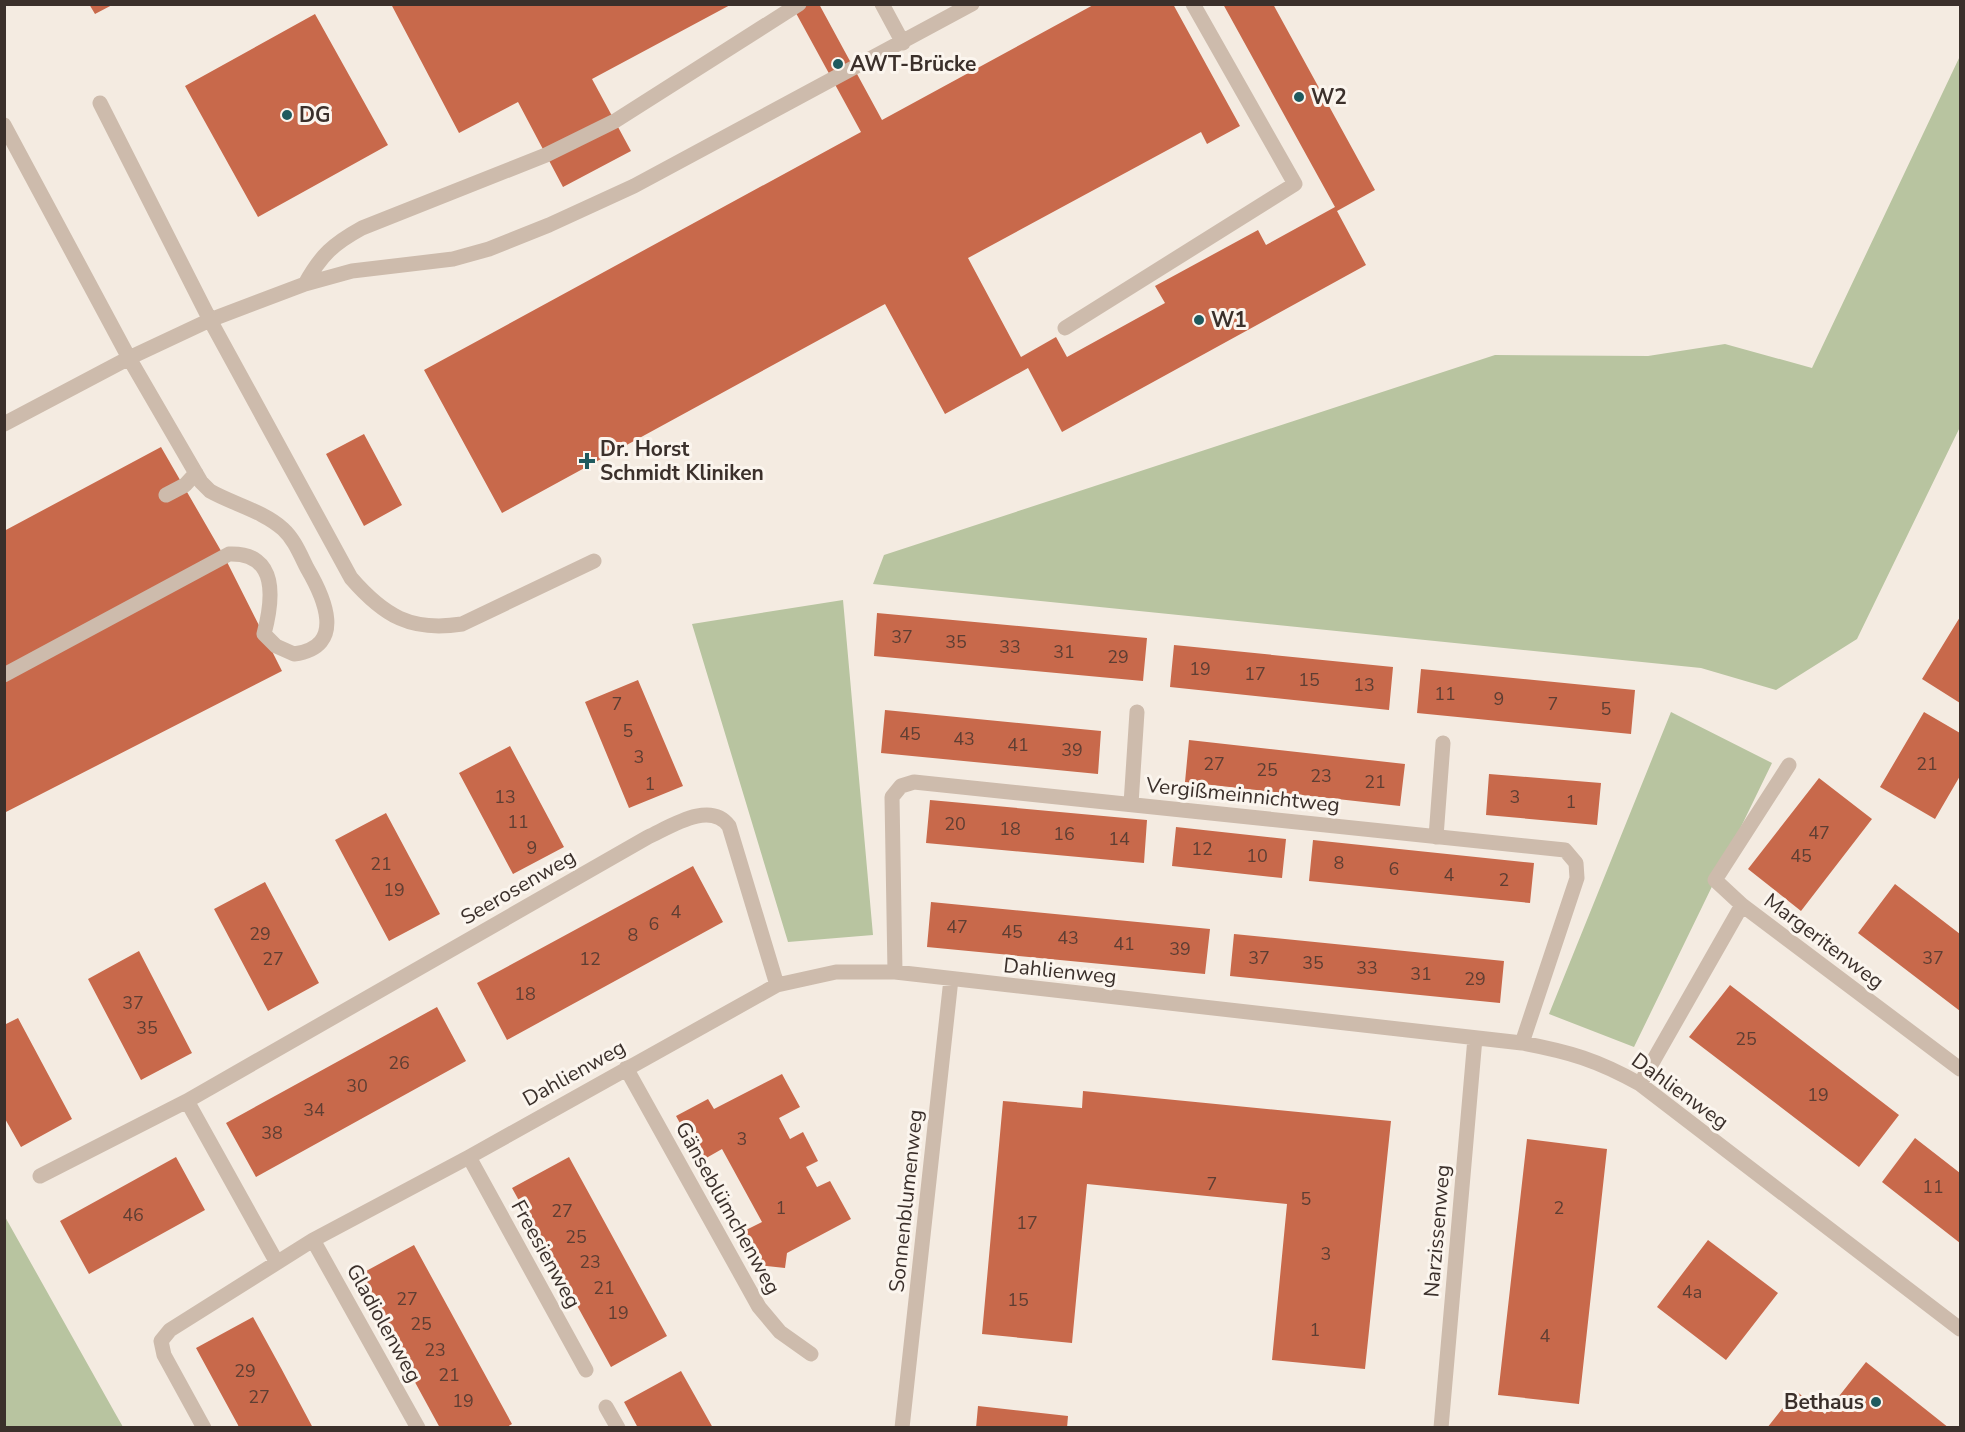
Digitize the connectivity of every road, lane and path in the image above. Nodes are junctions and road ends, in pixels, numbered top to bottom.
1 (799, 4) edge
2 (882, 4) edge
3 (972, 4) edge
4 (1193, 4) edge
5 (903, 43) junction
6 (100, 103) dead end
7 (4, 125) edge
8 (305, 284) junction
9 (210, 320) junction
10 (1065, 328) dead end
11 (129, 358) junction
12 (4, 424) edge
13 (196, 473) junction
14 (166, 495) dead end
15 (594, 561) dead end
16 (4, 675) edge
17 (1137, 711) dead end
18 (1443, 743) dead end
19 (1789, 765) dead end
20 (1131, 804) junction
21 (1437, 837) junction
22 (1742, 905) junction
23 (895, 972) junction
24 (951, 980) junction
25 (777, 985) junction
26 (1475, 1038) junction
27 (1522, 1043) junction
28 (626, 1068) junction
29 (1960, 1069) edge
30 (1640, 1084) junction
31 (187, 1101) junction
32 (469, 1157) junction
33 (40, 1176) dead end
34 (313, 1240) junction
35 (276, 1261) junction
36 (1960, 1329) edge
37 (811, 1354) dead end
38 (586, 1370) dead end
39 (606, 1407) dead end
40 (204, 1428) edge
41 (418, 1428) edge
42 (618, 1428) edge
43 (902, 1428) edge
44 (1441, 1428) edge

1 - 8 street
2 - 5 street
3 - 5 street
4 - 10 street
5 - 8 street
6 - 9 street
7 - 11 street
8 - 9 street
9 - 11 street
9 - 15 street
11 - 12 street
11 - 13 street
13 - 14 street
13 - 16 street
17 - 20 street
18 - 21 street
19 - 22 street
20 - 21 street, Vergißmeinnichtweg
20 - 23 street, Vergißmeinnichtweg
21 - 27 street, Vergißmeinnichtweg
22 - 29 street, Margeritenweg
22 - 30 street, Margeritenweg
23 - 24 street, Dahlienweg
23 - 25 street, Dahlienweg
24 - 26 street, Dahlienweg
24 - 43 street, Sonnenblumenweg
25 - 28 street, Dahlienweg
25 - 31 street, Seerosenweg
26 - 27 street, Dahlienweg
26 - 44 street, Narzissenweg
27 - 30 street, Dahlienweg
28 - 32 street, Dahlienweg
28 - 37 street, Gänseblümchenweg
30 - 36 street, Dahlienweg
31 - 33 street, Seerosenweg
31 - 35 street
32 - 34 street, Dahlienweg
32 - 38 street, Freesienweg
34 - 35 street, Dahlienweg
34 - 41 street, Gladiolenweg
35 - 40 street, Dahlienweg
39 - 42 street

